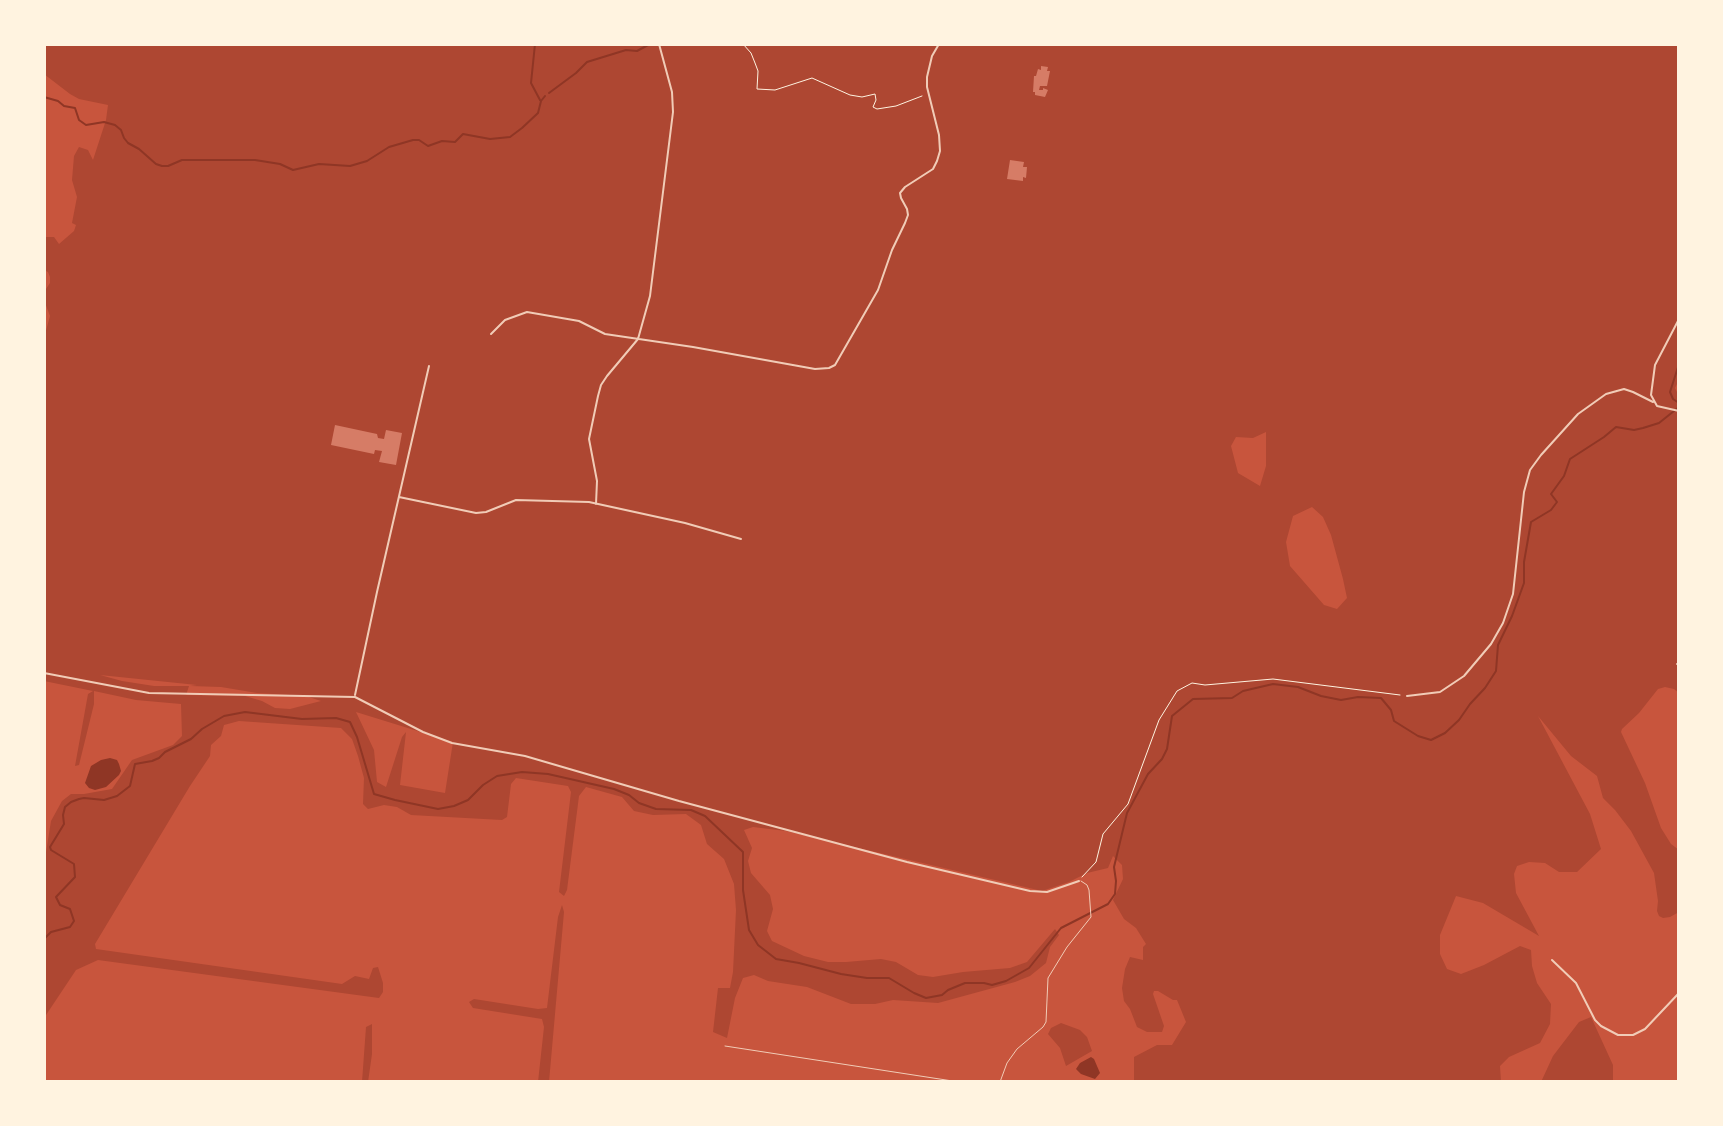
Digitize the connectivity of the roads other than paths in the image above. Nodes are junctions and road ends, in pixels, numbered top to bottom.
1 (659, 44) edge
2 (939, 44) edge
3 (1679, 319) edge
4 (491, 334) dead end
5 (638, 339) junction
6 (429, 366) dead end
7 (1653, 402) junction
8 (1679, 411) edge
9 (399, 497) junction
10 (596, 504) junction
11 (741, 539) dead end
12 (44, 673) edge
13 (1407, 696) road end
14 (355, 697) junction
15 (1079, 881) joint
16 (1552, 960) dead end
17 (1679, 993) edge
18 (725, 1046) dead end
19 (959, 1082) edge
20 (1000, 1082) edge

1 - 5 street
2 - 5 street
3 - 7 street
4 - 5 street
5 - 10 street
6 - 9 street
7 - 8 street
7 - 13 street
9 - 10 street
9 - 14 street
10 - 11 street
12 - 14 street
14 - 15 street
15 - 20 lane
16 - 17 street
18 - 19 lane

